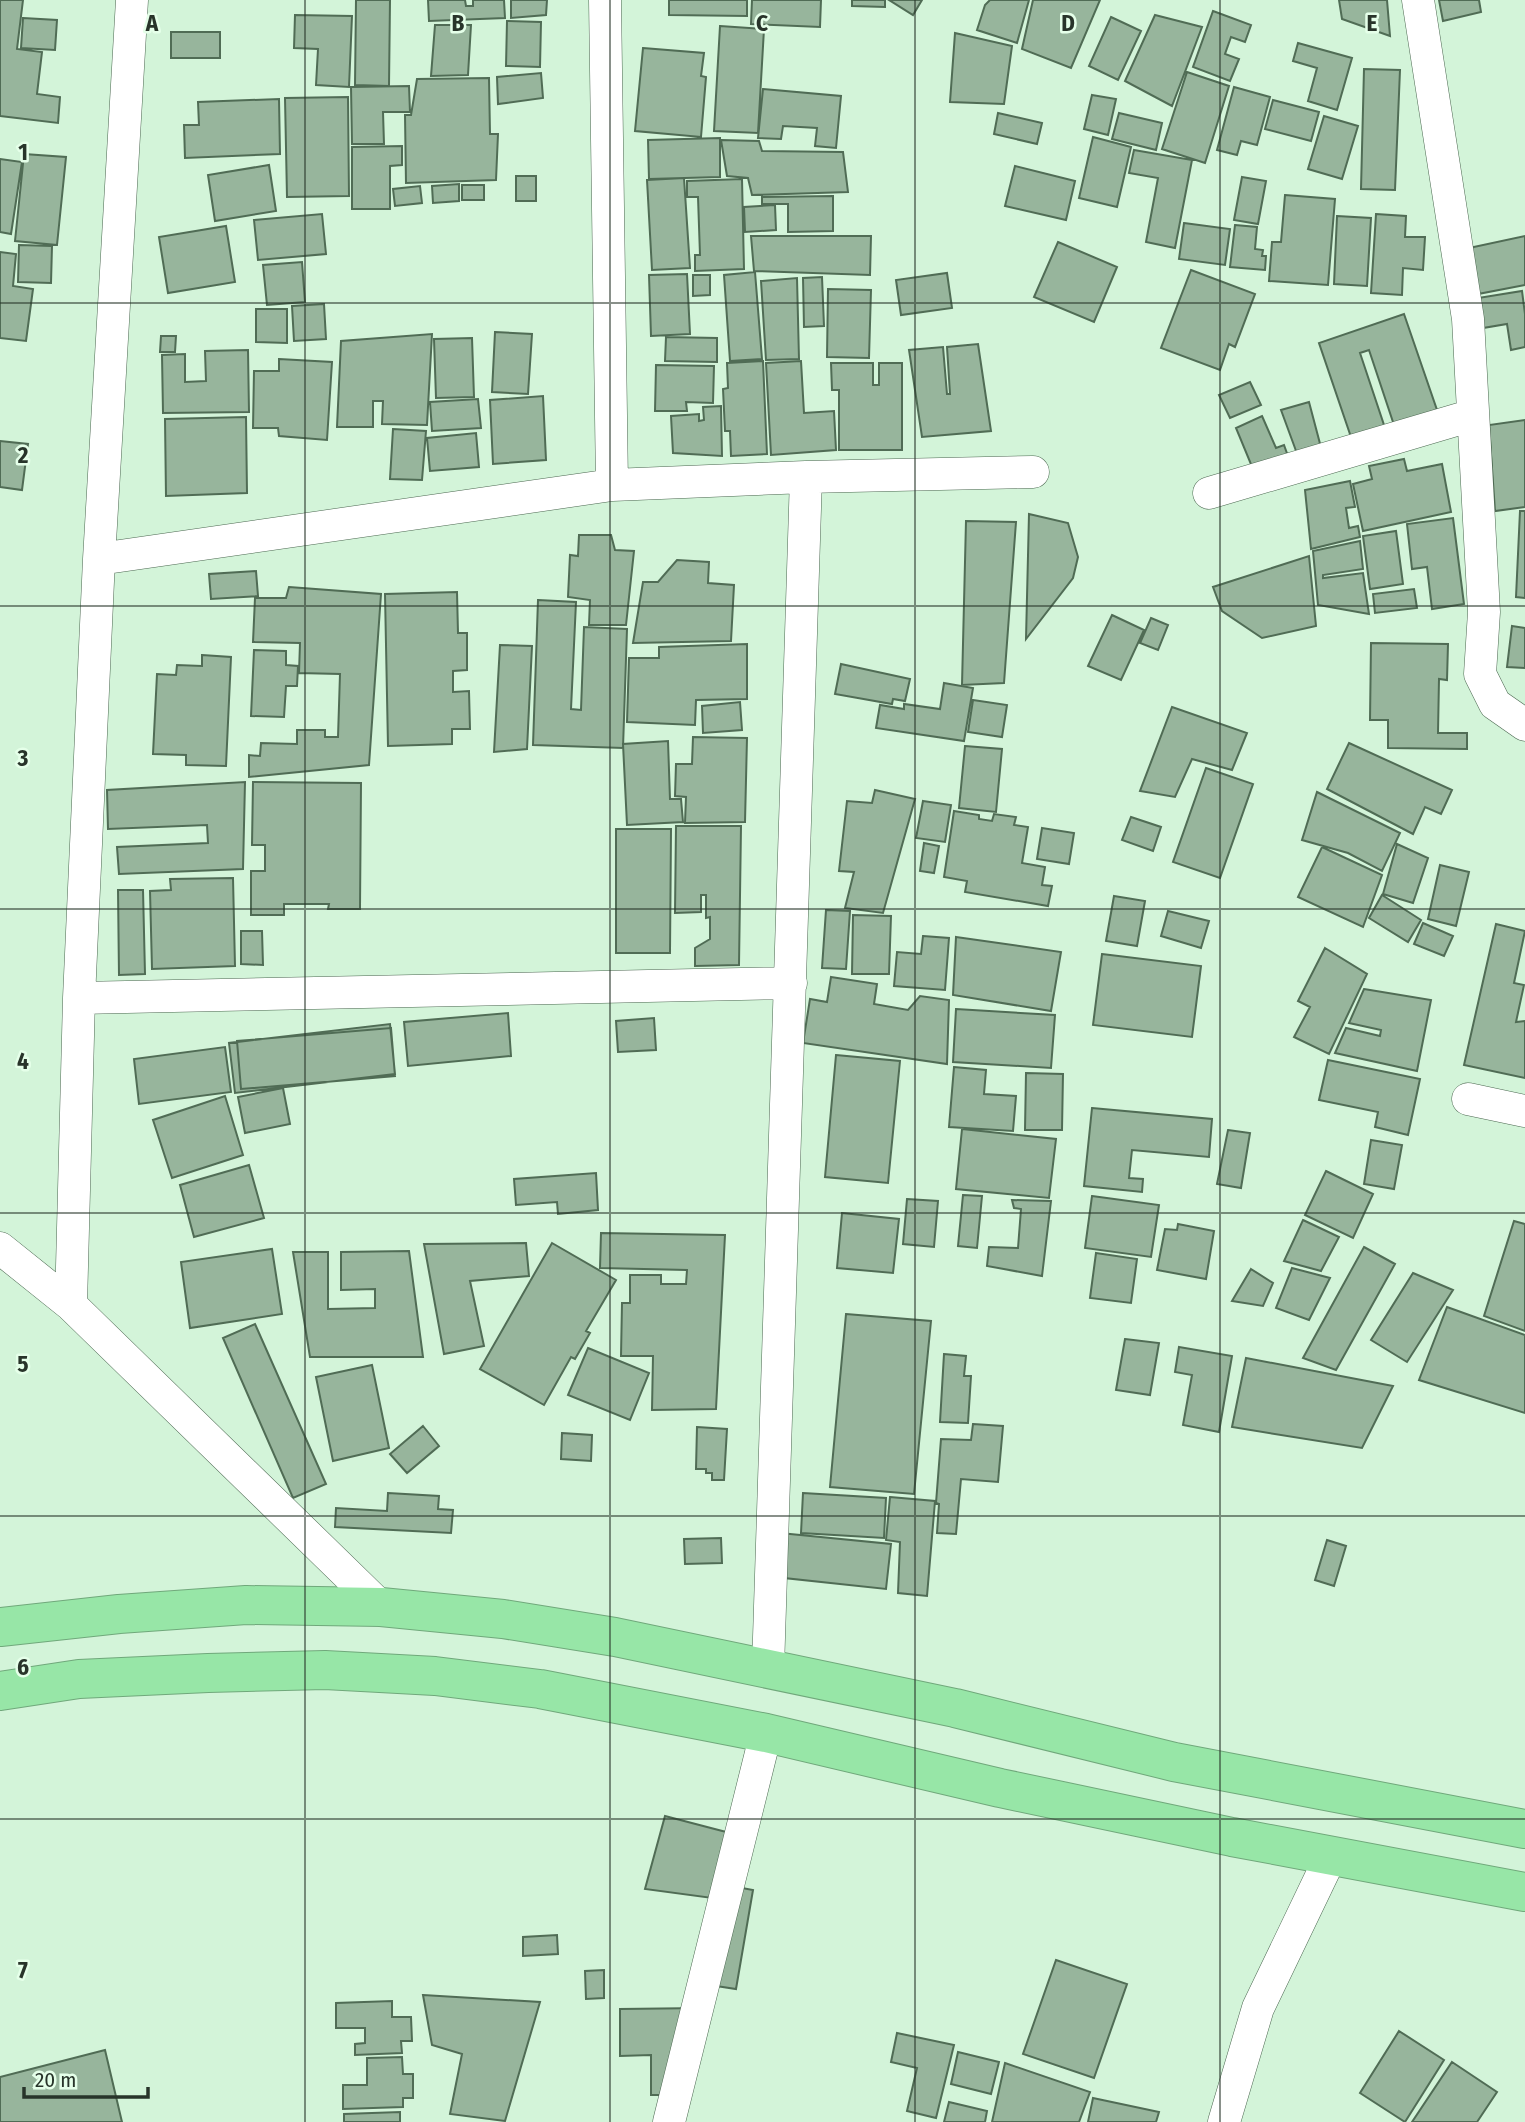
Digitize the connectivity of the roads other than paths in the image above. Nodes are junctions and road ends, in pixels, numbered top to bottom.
1 (132, 0) edge
2 (605, 0) edge
3 (1418, 0) edge
4 (1473, 415) junction
5 (1033, 471) dead end
6 (806, 477) junction
7 (612, 485) junction
8 (1209, 493) dead end
9 (99, 559) junction
10 (1525, 725) edge
11 (791, 983) junction
12 (79, 998) junction
13 (1468, 1099) dead end
14 (1525, 1111) edge
15 (0, 1248) edge
16 (71, 1305) junction
17 (381, 1607) junction
18 (0, 1627) edge
19 (768, 1669) junction
20 (0, 1691) edge
21 (766, 1733) junction
22 (1525, 1829) edge
23 (1332, 1856) junction
24 (1525, 1892) edge
25 (669, 2122) edge
26 (1224, 2122) edge

1 - 9 street
2 - 7 street
3 - 4 street
4 - 8 street
4 - 10 street
5 - 6 street
6 - 7 street
6 - 11 street
7 - 9 street
9 - 12 street
11 - 12 street
11 - 19 street
12 - 16 street
13 - 14 street
15 - 16 street
16 - 17 street
17 - 18 highway
17 - 19 highway
19 - 22 highway
20 - 21 highway
21 - 23 highway
21 - 25 street
23 - 24 highway
23 - 26 street

